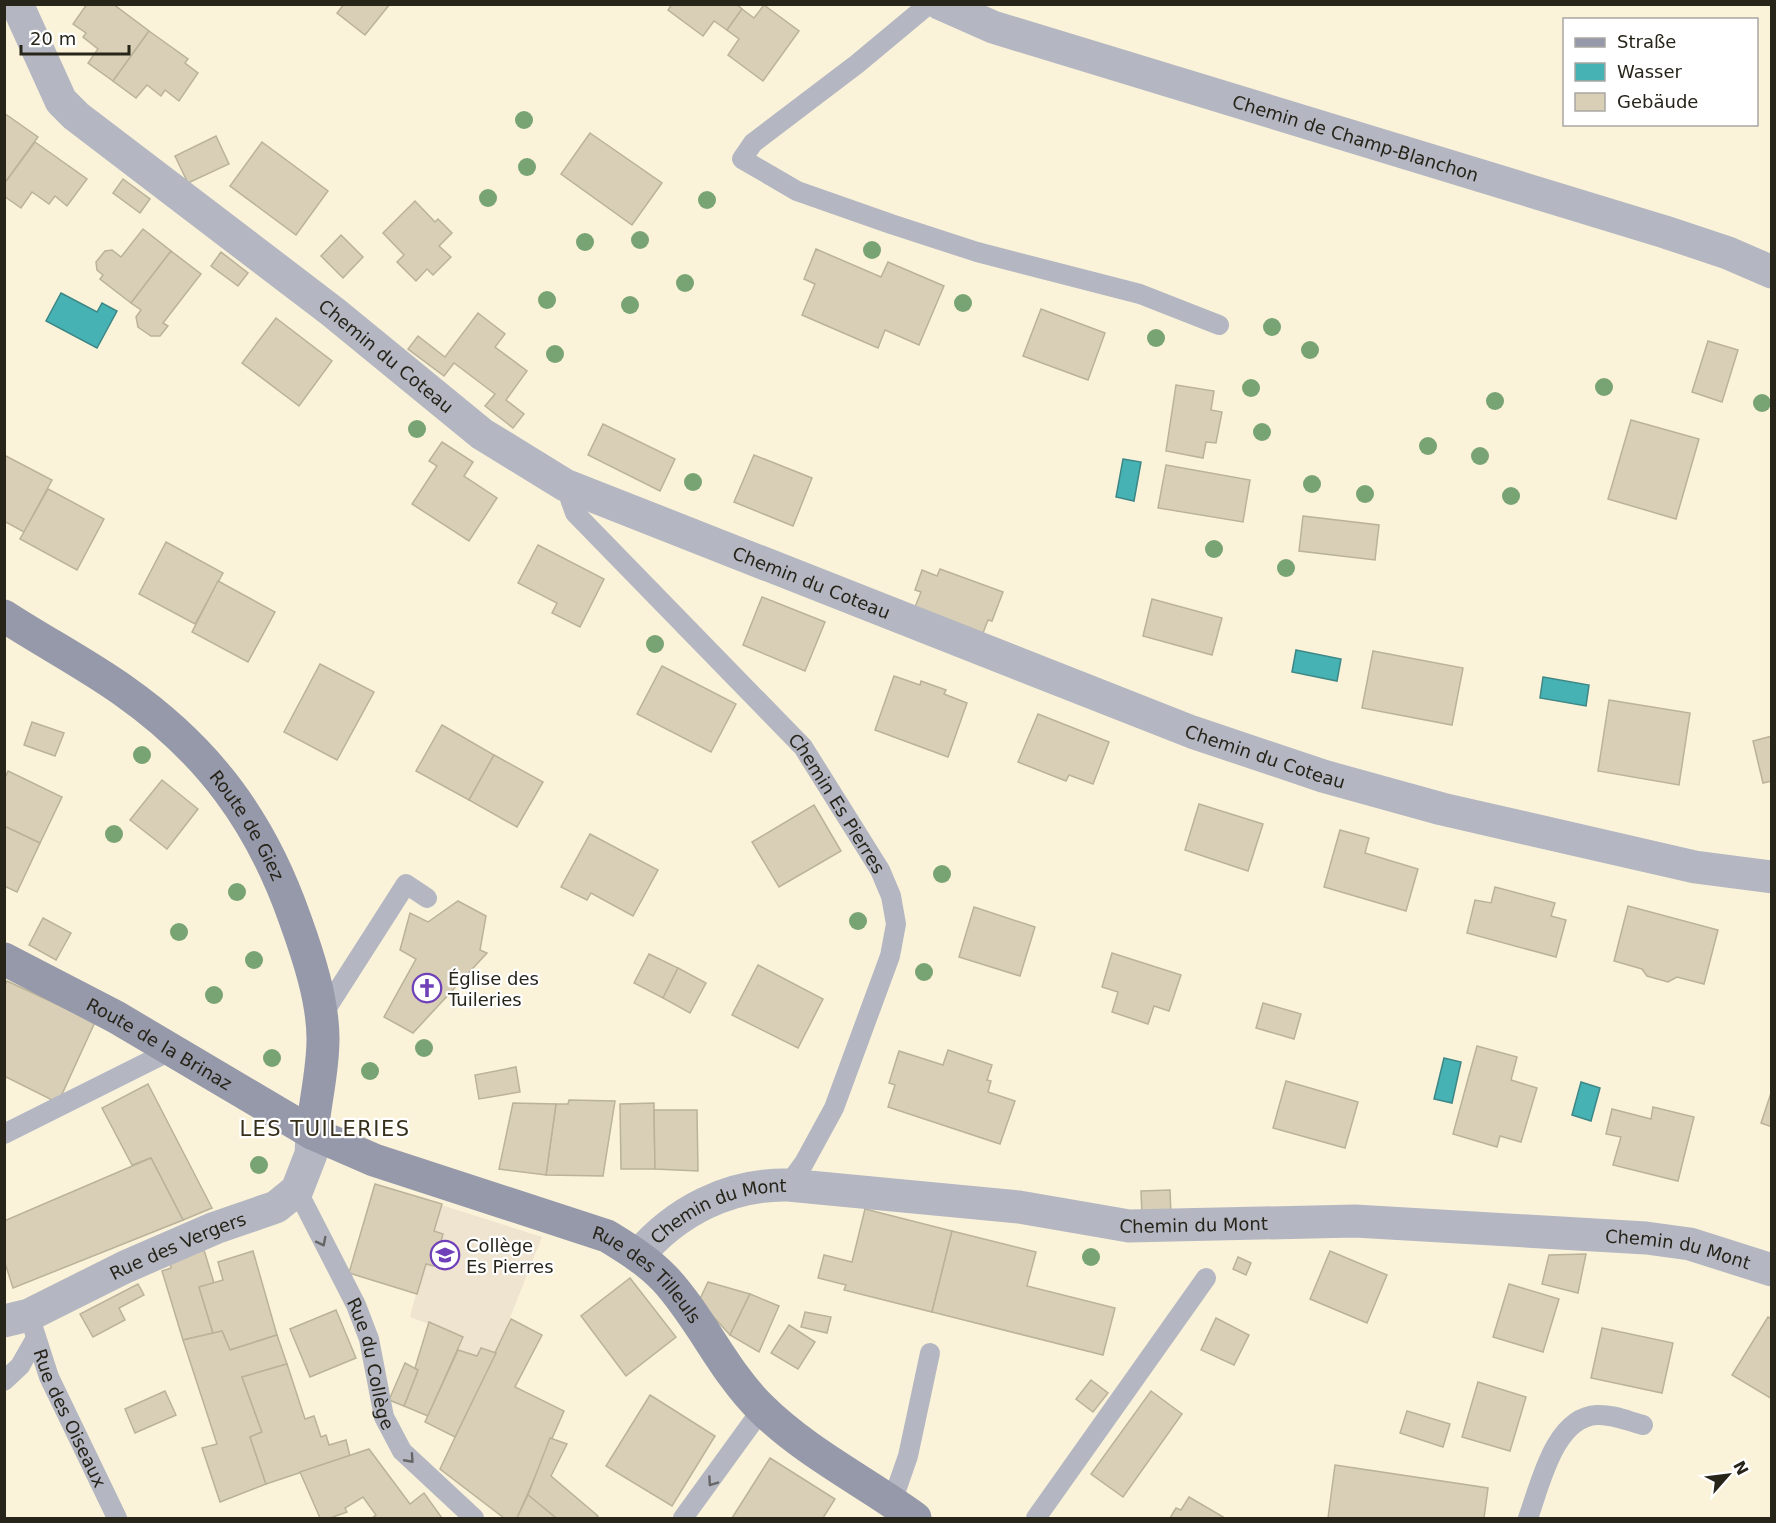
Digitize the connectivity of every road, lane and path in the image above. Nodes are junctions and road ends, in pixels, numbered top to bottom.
1 (17, 4) edge
2 (929, 4) edge
3 (941, 4) edge
4 (1772, 272) edge
5 (1219, 325) dead end
6 (565, 485) junction
7 (4, 616) edge
8 (1772, 877) edge
9 (427, 898) dead end
10 (4, 959) edge
11 (321, 1017) junction
12 (172, 1050) junction
13 (312, 1133) junction
14 (4, 1134) edge
15 (788, 1185) junction
16 (297, 1190) junction
17 (638, 1256) junction
18 (1772, 1270) edge
19 (1206, 1278) dead end
20 (23, 1325) edge
21 (930, 1353) dead end
22 (4, 1381) edge
23 (762, 1409) junction
24 (1643, 1425) dead end
25 (903, 1510) edge
26 (117, 1518) edge
27 (474, 1518) edge
28 (683, 1518) edge
29 (1036, 1518) edge
30 (1528, 1518) edge

1 - 6 street, Chemin du Coteau
2 - 5 lane
3 - 4 street, Chemin de Champ-Blanchon
6 - 8 street, Chemin du Coteau
6 - 15 lane, Chemin Es Pierres
7 - 11 street, Route de Giez
9 - 11 lane
10 - 12 street, Route de la Brinaz
11 - 13 street, Route de Giez
12 - 13 street, Route de la Brinaz
12 - 14 lane
13 - 16 street
13 - 17 street, Rue des Tilleuls
15 - 17 street, Chemin du Mont
15 - 18 street, Chemin du Mont
16 - 20 street, Rue des Vergers
16 -> 27 lane, Rue du Collège
17 - 23 street, Rue des Tilleuls
19 - 29 lane
20 - 22 lane
20 - 26 lane, Rue des Oiseaux
21 - 25 lane
23 - 25 street, Rue des Tilleuls
23 -> 28 lane
24 - 30 lane

